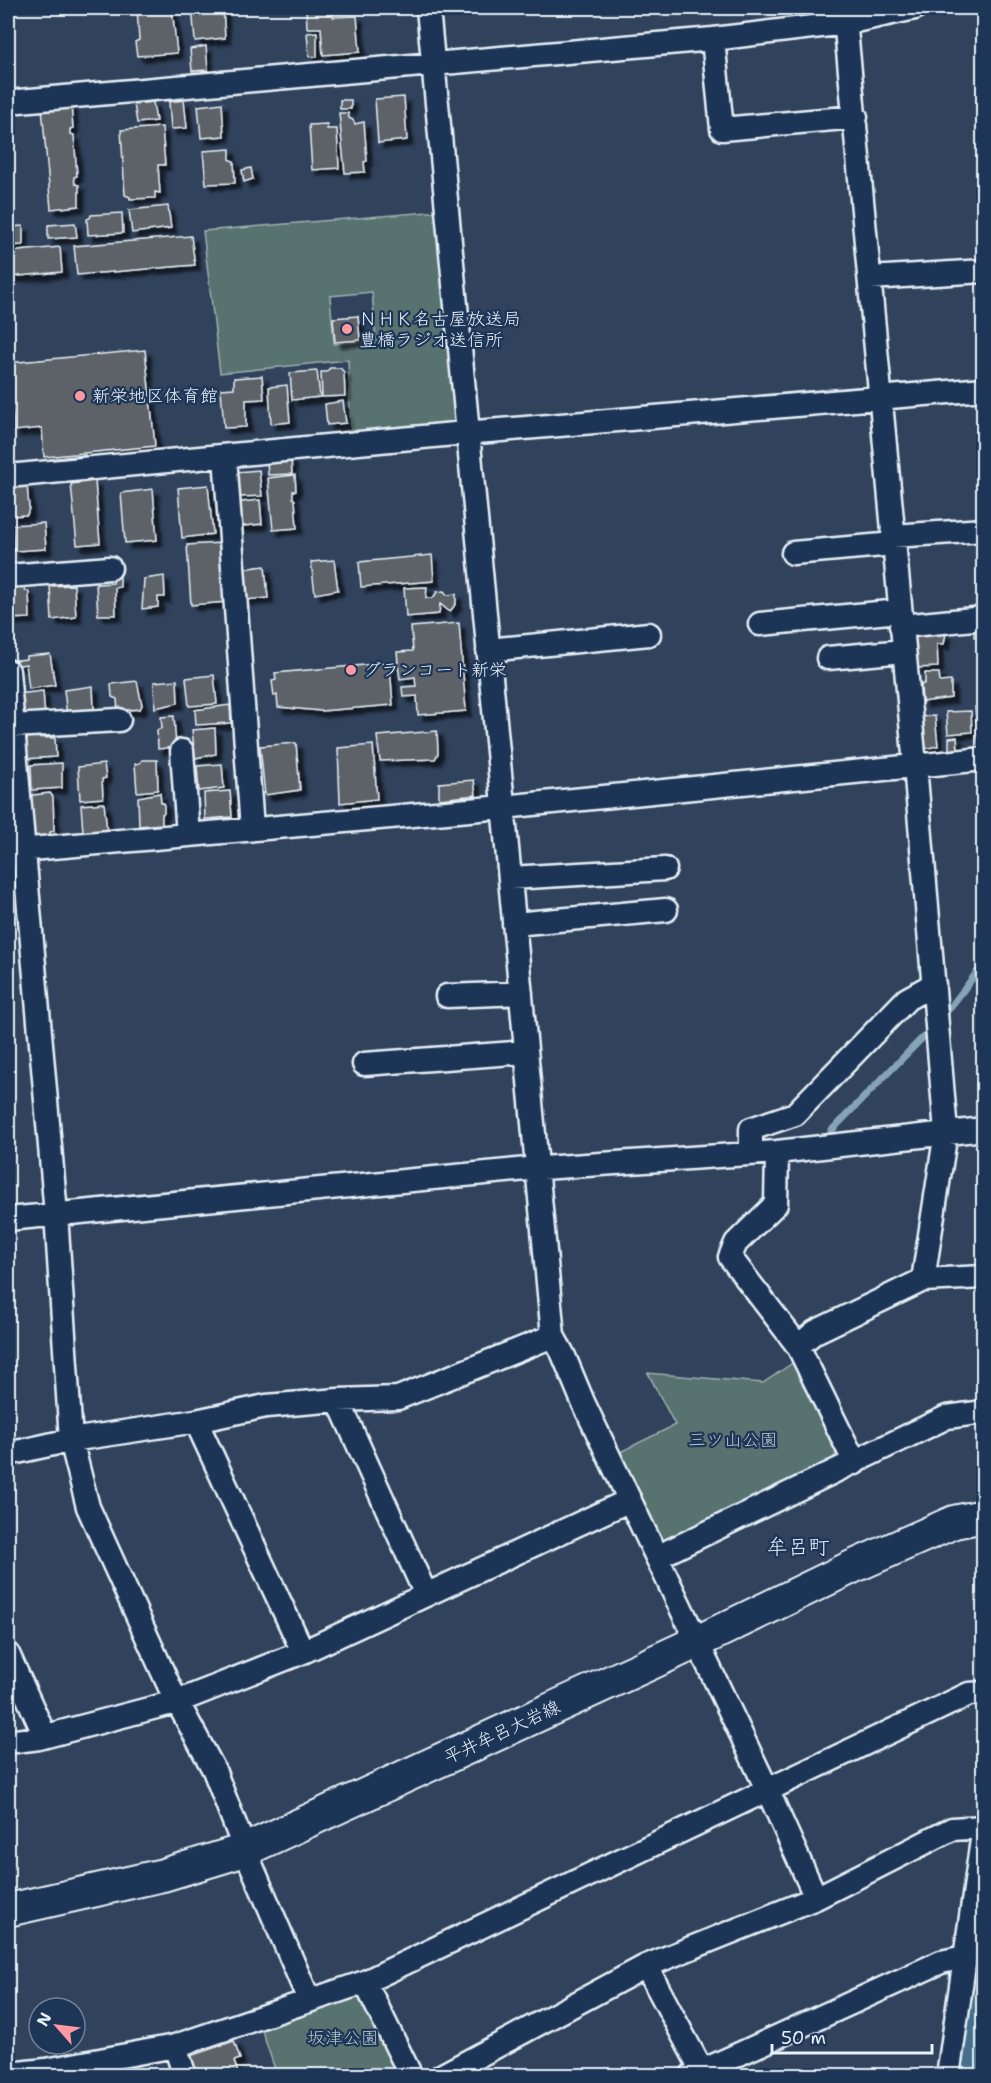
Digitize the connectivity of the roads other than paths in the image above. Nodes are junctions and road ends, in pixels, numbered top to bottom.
1 (428, 8) edge
2 (915, 8) edge
3 (845, 15) edge
4 (713, 39) junction
5 (433, 66) junction
6 (8, 102) edge
7 (856, 117) junction
8 (984, 271) edge
9 (870, 278) junction
10 (984, 389) edge
11 (880, 397) junction
12 (467, 434) junction
13 (225, 456) junction
14 (8, 476) edge
15 (984, 530) edge
16 (893, 540) junction
17 (793, 553) dead end
18 (110, 568) dead end
19 (8, 576) edge
20 (984, 618) edge
21 (901, 619) junction
22 (760, 624) dead end
23 (649, 634) dead end
24 (488, 650) junction
25 (904, 651) junction
26 (828, 658) dead end
27 (8, 671) edge
28 (119, 720) dead end
29 (12, 726) junction
30 (182, 751) dead end
31 (984, 759) edge
32 (915, 765) junction
33 (503, 807) junction
34 (252, 829) junction
35 (188, 835) junction
36 (15, 850) edge
37 (665, 869) dead end
38 (510, 878) junction
39 (666, 910) dead end
40 (514, 924) junction
41 (934, 984) junction
42 (520, 993) junction
43 (447, 996) dead end
44 (526, 1052) junction
45 (364, 1064) dead end
46 (984, 1129) edge
47 (946, 1132) junction
48 (777, 1152) junction
49 (751, 1153) junction
50 (537, 1168) junction
51 (56, 1214) junction
52 (8, 1219) edge
53 (984, 1277) edge
54 (923, 1280) junction
55 (553, 1336) junction
56 (798, 1346) junction
57 (338, 1401) junction
58 (984, 1412) edge
59 (196, 1421) junction
60 (71, 1440) junction
61 (8, 1454) edge
62 (855, 1463) junction
63 (630, 1500) junction
64 (984, 1516) edge
65 (657, 1557) junction
66 (426, 1595) junction
67 (697, 1642) junction
68 (303, 1652) junction
69 (8, 1654) edge
70 (984, 1693) edge
71 (179, 1701) junction
72 (45, 1736) junction
73 (8, 1742) edge
74 (767, 1789) junction
75 (983, 1827) edge
76 (245, 1850) junction
77 (816, 1898) junction
78 (8, 1910) edge
79 (965, 1957) junction
80 (646, 1966) junction
81 (365, 1982) junction
82 (309, 2000) junction
83 (175, 2046) junction
84 (697, 2073) edge
85 (8, 2074) edge
86 (185, 2076) edge
87 (411, 2076) edge
88 (441, 2076) edge
89 (948, 2076) edge

1 - 5 street
2 - 3 street
3 - 4 street
3 - 7 street
4 - 5 street
4 - 7 street
5 - 6 street
5 - 12 street
7 - 9 street
8 - 9 street
9 - 11 street
10 - 11 street
11 - 12 street
11 - 16 street
12 - 13 street
12 - 24 street
13 - 14 street
13 - 34 street
15 - 16 street
16 - 17 street
16 - 21 street
18 - 19 street
20 - 21 street
21 - 22 street
21 - 25 street
23 - 24 street
24 - 33 street
25 - 26 street
25 - 32 street
27 - 29 street
28 - 29 street
29 - 36 street
30 - 35 street
31 - 32 street
32 - 33 street
32 - 41 street
33 - 34 street
33 - 38 street
34 - 35 street
35 - 36 street
36 - 51 street
37 - 38 street
38 - 40 street
39 - 40 street
40 - 42 street
41 - 47 street
41 - 49 street
42 - 43 street
42 - 44 street
44 - 45 street
44 - 50 street
46 - 47 street
47 - 48 street
47 - 54 street
48 - 49 street
48 - 56 street
49 - 50 street
50 - 51 street
50 - 55 street
51 - 52 street
51 - 60 street
53 - 54 street
54 - 56 street
55 - 57 street
55 - 63 street
56 - 62 street
57 - 59 street
57 - 66 street
58 - 62 street
59 - 60 street
59 - 68 street
60 - 61 street
60 - 71 street
62 - 65 street
63 - 65 street
63 - 66 street
64 - 67 main road, 平井牟呂大岩線
65 - 67 street
66 - 68 street
67 - 74 street
67 - 76 main road, 平井牟呂大岩線
68 - 71 street
69 - 72 street
70 - 74 street
71 - 72 street
71 - 76 street
72 - 73 street
74 - 77 street
74 - 81 street
75 - 77 street
75 - 79 street
76 - 78 main road, 平井牟呂大岩線
76 - 82 street
77 - 80 street
79 - 84 street
79 - 89 street
80 - 84 street
80 - 88 street
81 - 82 street
81 - 87 street
82 - 83 street
83 - 85 street
83 - 86 street

